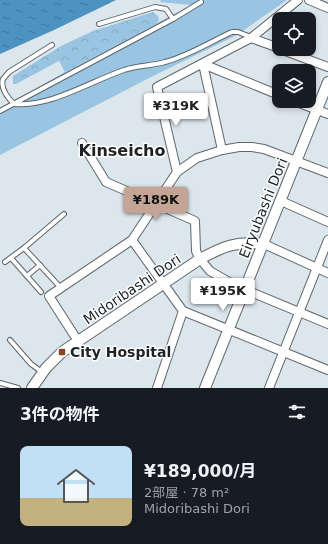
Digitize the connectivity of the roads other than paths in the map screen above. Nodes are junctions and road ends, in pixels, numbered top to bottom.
1 (298, 0) edge
2 (309, 0) edge
3 (201, 2) dead end
4 (328, 8) edge
5 (174, 19) junction
6 (99, 24) dead end
7 (251, 38) junction
8 (52, 45) dead end
9 (272, 46) edge
10 (299, 56) edge
11 (203, 64) junction
12 (328, 67) edge
13 (328, 82) edge
14 (272, 92) edge
15 (14, 104) junction
16 (314, 108) edge
17 (317, 109) junction
18 (0, 111) edge
19 (328, 114) edge
20 (82, 142) dead end
21 (222, 150) junction
22 (297, 160) junction
23 (177, 172) junction
24 (328, 173) edge
25 (281, 201) junction
26 (156, 204) junction
27 (64, 214) dead end
28 (328, 222) edge
29 (132, 240) junction
30 (328, 240) edge
31 (264, 244) junction
32 (24, 248) junction
33 (11, 258) junction
34 (200, 259) junction
35 (5, 262) dead end
36 (40, 265) junction
37 (317, 268) junction
38 (328, 273) edge
39 (27, 276) junction
40 (164, 284) junction
41 (61, 288) junction
42 (244, 289) junction
43 (40, 292) dead end
44 (183, 311) junction
45 (299, 313) junction
46 (328, 324) edge
47 (228, 330) junction
48 (10, 340) dead end
49 (79, 341) junction
50 (283, 352) junction
51 (328, 370) edge
52 (42, 372) junction
53 (0, 383) edge
54 (18, 388) edge
55 (32, 388) edge
56 (157, 388) edge
57 (205, 388) edge
58 (269, 388) edge

1 - 7 street
2 - 4 street
3 - 5 lane
5 - 6 lane
5 - 15 lane
7 - 9 street
7 - 11 street
7 - 15 lane
8 - 15 lane
10 - 12 street
11 - 14 street
11 - 21 street
11 - 23 street
13 - 17 street, Eiryubashi Dori
15 - 18 lane
16 - 17 street
17 - 19 street
17 - 22 street, Eiryubashi Dori
20 - 26 street
21 - 22 street
21 - 23 street
22 - 24 street
22 - 25 street, Eiryubashi Dori
23 - 26 street
25 - 28 street
25 - 31 street, Eiryubashi Dori
26 - 29 street
26 - 34 street
27 - 32 lane
29 - 40 street
29 - 41 street
30 - 37 street
31 - 34 street, Midoribashi Dori
31 - 37 street
31 - 42 street, Eiryubashi Dori
32 - 33 lane
32 - 36 lane
33 - 35 lane
33 - 39 lane
34 - 40 street, Midoribashi Dori
34 - 42 street
36 - 39 lane
36 - 41 lane
37 - 38 street
37 - 45 street
39 - 43 lane
40 - 44 street
40 - 49 street, Midoribashi Dori
41 - 49 street
42 - 45 street
42 - 47 street, Eiryubashi Dori
44 - 47 street
44 - 56 street
45 - 46 street
45 - 50 street
47 - 50 street
47 - 57 street, Eiryubashi Dori
48 - 52 lane
49 - 52 street, Midoribashi Dori
50 - 51 street
50 - 58 street
52 - 55 street, Midoribashi Dori
53 - 54 lane

